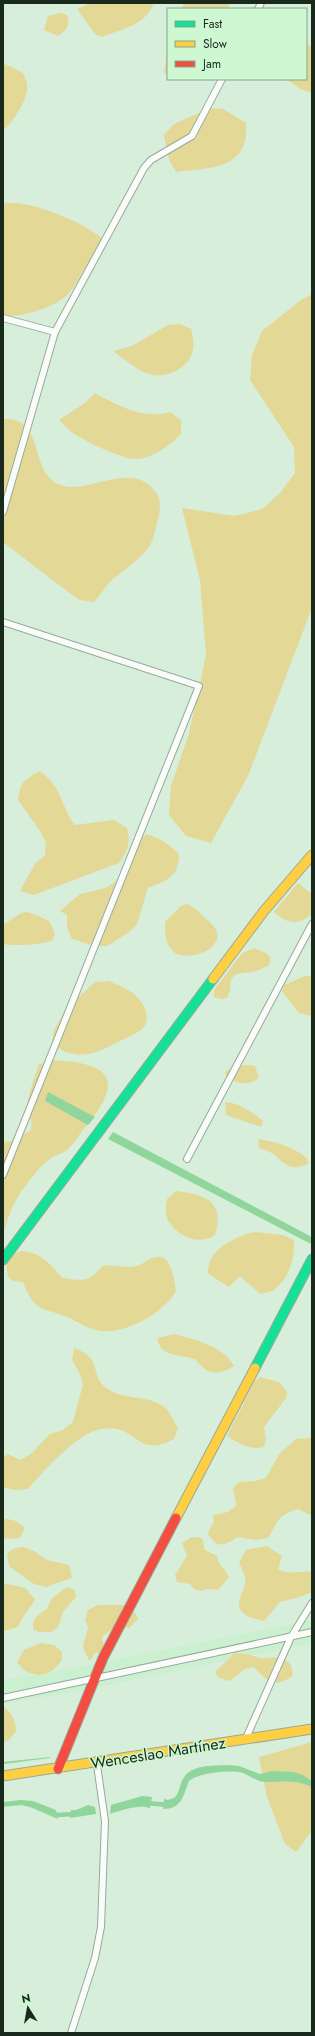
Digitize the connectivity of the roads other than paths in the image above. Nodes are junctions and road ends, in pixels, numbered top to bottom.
1 (221, 80) edge
2 (3, 318) edge
3 (55, 332) junction
4 (3, 512) edge
5 (3, 622) edge
6 (312, 855) edge
7 (312, 924) edge
8 (187, 1159) dead end
9 (3, 1175) edge
10 (312, 1259) edge
11 (3, 1260) edge
12 (312, 1603) edge
13 (312, 1632) edge
14 (291, 1637) junction
15 (95, 1679) junction
16 (3, 1698) edge
17 (312, 1729) edge
18 (246, 1738) junction
19 (97, 1763) junction
20 (58, 1769) junction
21 (3, 1776) edge
22 (71, 2033) edge

1 - 3 lane
2 - 3 lane
3 - 4 lane
5 - 9 lane
6 - 11 street
7 - 8 lane
10 - 15 street
12 - 14 lane
13 - 14 lane
14 - 15 lane
14 - 18 lane
15 - 16 lane
15 - 20 street
17 - 18 street, Wenceslao Martínez
18 - 19 street, Wenceslao Martínez
19 - 20 street, Wenceslao Martínez
19 - 22 lane
20 - 21 street, Wenceslao Martínez

